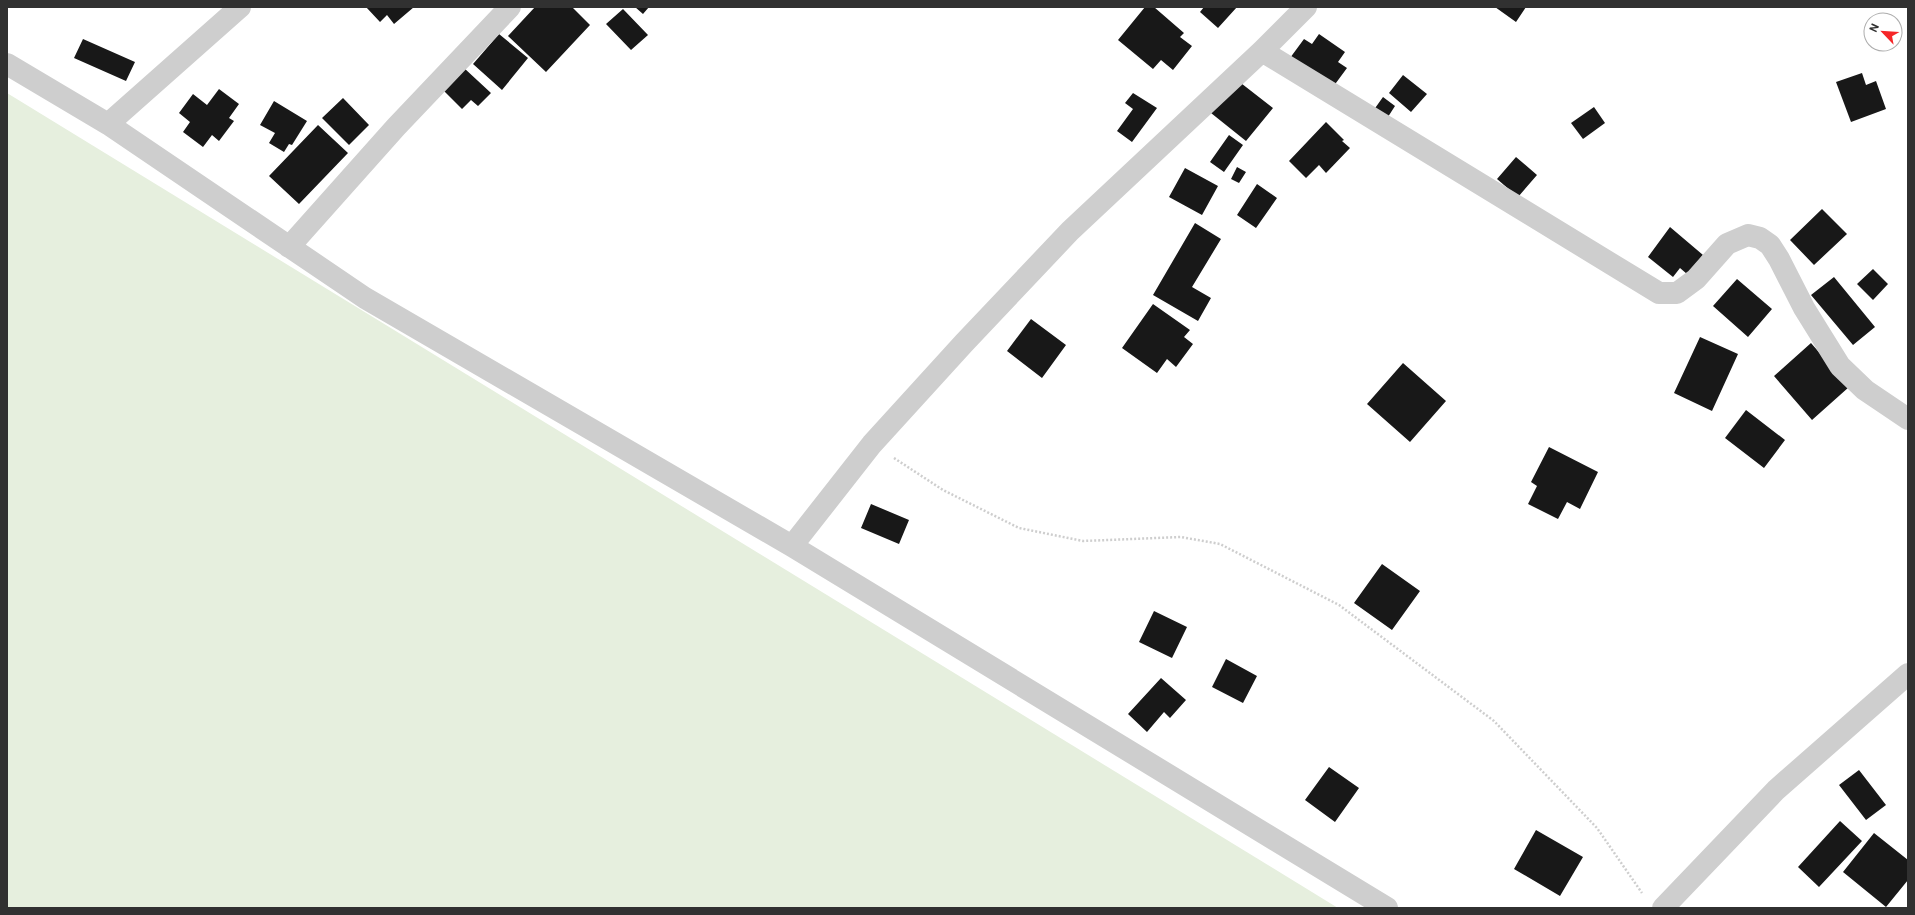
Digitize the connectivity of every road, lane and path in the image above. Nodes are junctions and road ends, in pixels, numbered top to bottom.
1 (240, 7) edge
2 (510, 7) edge
3 (1306, 7) edge
4 (1262, 51) junction
5 (7, 64) edge
6 (108, 124) junction
7 (290, 247) junction
8 (1908, 419) edge
9 (872, 444) junction
10 (792, 546) junction
11 (1908, 674) edge
12 (1644, 896) dead end
13 (1387, 908) edge
14 (1663, 908) edge

1 - 6 street
2 - 7 street
3 - 4 street
4 - 8 street
4 - 9 street
5 - 6 street
6 - 7 street
7 - 10 street
9 - 10 street
9 - 12 path
10 - 13 street
11 - 14 street

